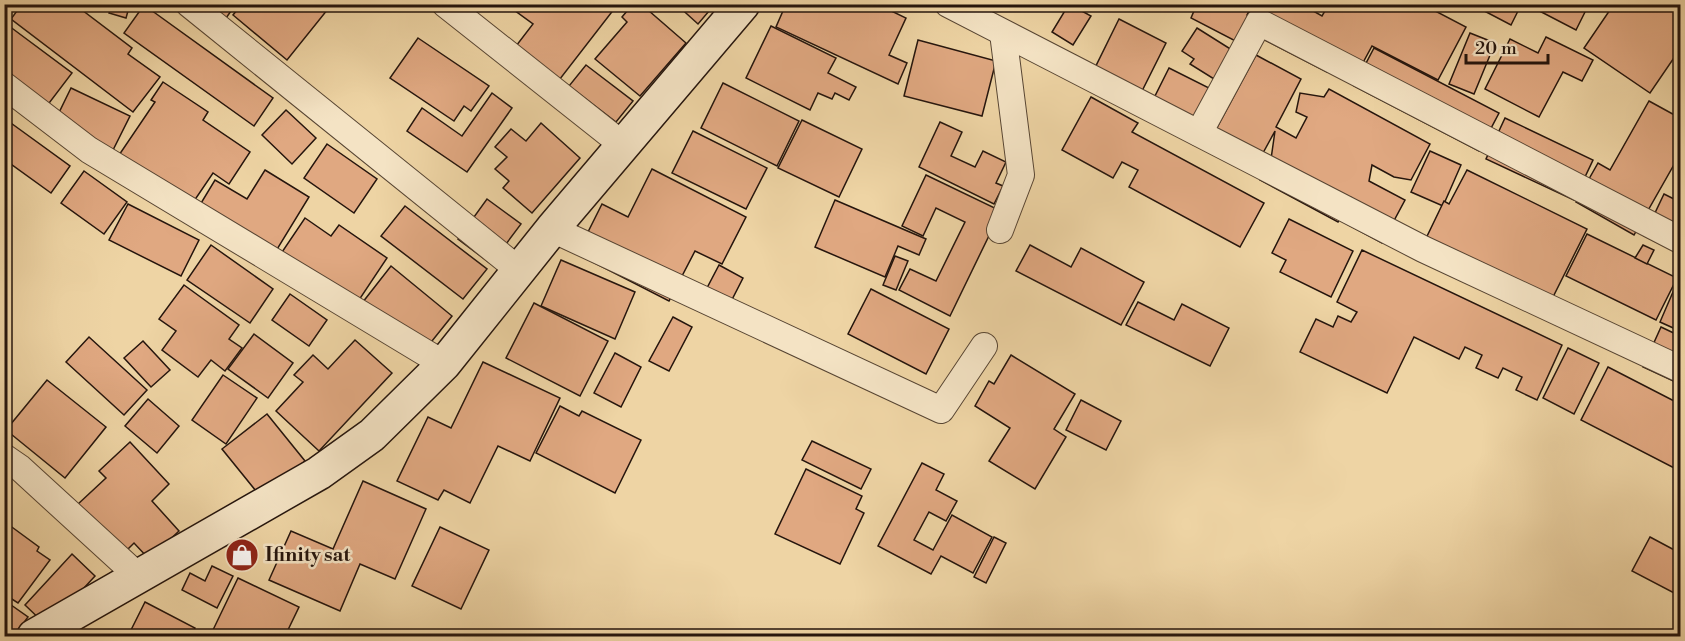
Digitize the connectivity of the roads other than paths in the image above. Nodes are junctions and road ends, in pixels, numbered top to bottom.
1 (189, 4) edge
2 (446, 4) edge
3 (742, 4) edge
4 (948, 4) edge
5 (1003, 33) junction
6 (4, 85) edge
7 (1199, 133) junction
8 (623, 145) junction
9 (552, 229) junction
10 (1000, 230) dead end
11 (1680, 240) edge
12 (519, 270) junction
13 (984, 346) dead end
14 (444, 364) junction
15 (1680, 369) edge
16 (4, 457) edge
17 (138, 576) junction
18 (34, 636) edge

1 - 12 street
2 - 8 street
3 - 8 street
4 - 5 street
5 - 7 street
5 - 10 street
6 - 14 street
7 - 11 street
7 - 15 street
8 - 9 street
9 - 12 street
9 - 13 street
12 - 14 street
14 - 17 street
16 - 17 street
17 - 18 street

